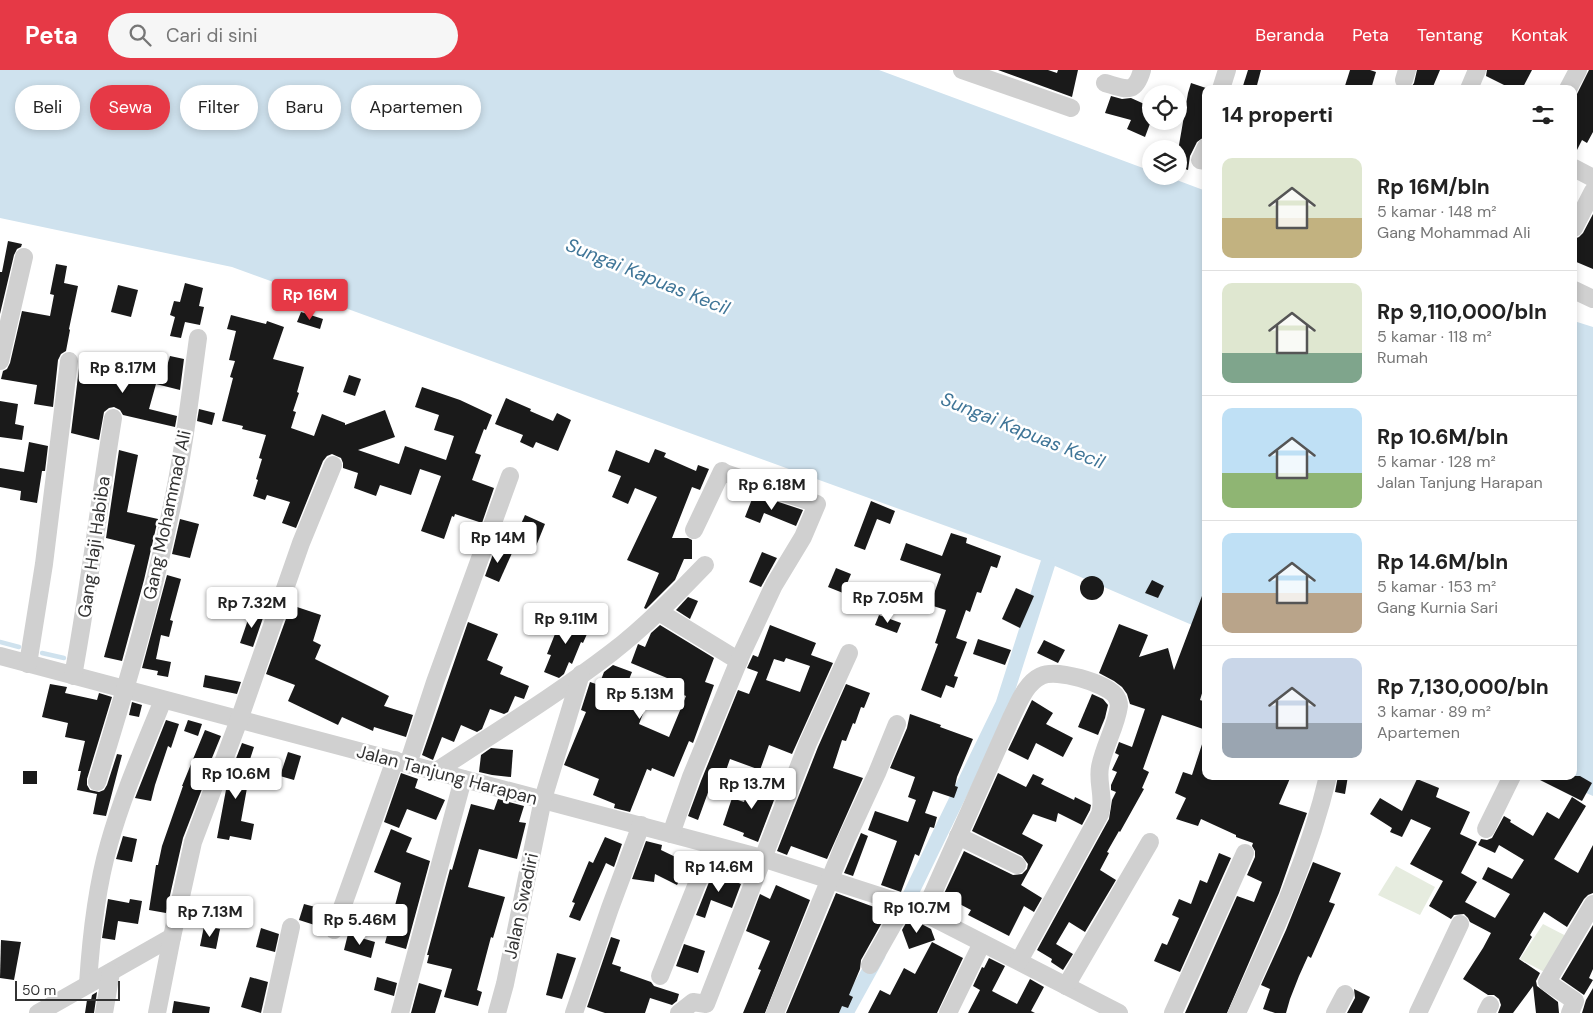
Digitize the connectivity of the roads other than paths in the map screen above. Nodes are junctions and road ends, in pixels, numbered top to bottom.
1 (1142, 70) edge
2 (1226, 70) edge
3 (1477, 70) edge
4 (1578, 70) edge
5 (968, 71) edge
6 (1105, 83) dead end
7 (1222, 85) edge
8 (1471, 85) edge
9 (1570, 85) edge
10 (1071, 108) dead end
11 (1577, 170) edge
12 (1593, 178) edge
13 (1593, 191) edge
14 (1577, 222) edge
15 (24, 257) dead end
16 (1577, 291) edge
17 (1593, 299) edge
18 (198, 338) dead end
19 (0, 361) edge
20 (69, 361) dead end
21 (113, 418) dead end
22 (333, 465) dead end
23 (510, 476) dead end
24 (694, 530) dead end
25 (705, 565) dead end
26 (658, 612) junction
27 (850, 653) dead end
28 (0, 656) edge
29 (739, 661) junction
30 (28, 664) junction
31 (581, 674) junction
32 (73, 676) junction
33 (125, 690) junction
34 (163, 700) junction
35 (238, 720) junction
36 (897, 724) dead end
37 (402, 762) junction
38 (435, 772) junction
39 (464, 779) junction
40 (1327, 780) edge
41 (1510, 780) edge
42 (97, 782) dead end
43 (543, 800) junction
44 (641, 825) junction
45 (1486, 829) dead end
46 (671, 834) junction
47 (958, 836) junction
48 (1150, 842) dead end
49 (712, 846) junction
50 (1245, 853) dead end
51 (762, 858) junction
52 (1017, 865) dead end
53 (831, 880) junction
54 (1593, 904) edge
55 (909, 907) junction
56 (1460, 924) dead end
57 (291, 927) dead end
58 (334, 930) dead end
59 (172, 937) junction
60 (982, 943) junction
61 (1019, 961) junction
62 (870, 965) dead end
63 (111, 972) junction
64 (660, 976) dead end
65 (88, 984) junction
66 (1066, 986) junction
67 (1345, 994) dead end
68 (38, 1013) edge
69 (104, 1013) edge
70 (157, 1013) edge
71 (272, 1013) edge
72 (400, 1013) edge
73 (497, 1013) edge
74 (574, 1013) edge
75 (679, 1013) edge
76 (775, 1013) edge
77 (948, 1013) edge
78 (1119, 1013) edge
79 (1173, 1013) edge
80 (1237, 1013) edge
81 (1335, 1013) edge
82 (1418, 1013) edge
83 (1570, 1013) edge

1 - 6 street
2 - 7 street
3 - 8 street
4 - 9 street
5 - 10 street
11 - 12 street
13 - 14 street
15 - 19 street
16 - 17 street
18 - 33 street, Gang Mohammad Ali
20 - 30 street
21 - 32 street, Gang Haji Habiba
22 - 35 street
23 - 37 street
24 - 29 street
25 - 26 street
26 - 29 street
26 - 31 street
27 - 51 street
28 - 30 street, Jalan Tanjung Harapan
29 - 46 street
30 - 32 street, Jalan Tanjung Harapan
31 - 38 street
31 - 43 street, Jalan Swadiri
32 - 33 street, Jalan Tanjung Harapan
33 - 34 street, Jalan Tanjung Harapan
33 - 42 street, Gang Mohammad Ali
34 - 35 street, Jalan Tanjung Harapan
34 - 65 street
35 - 37 street, Jalan Tanjung Harapan
35 - 59 street
36 - 53 street
37 - 38 street, Jalan Tanjung Harapan
37 - 58 street
38 - 39 street, Jalan Tanjung Harapan
39 - 43 street, Jalan Tanjung Harapan
39 - 72 street
40 - 80 street
41 - 45 street
43 - 44 street, Jalan Tanjung Harapan
43 - 73 street, Jalan Swadiri
44 - 46 street, Jalan Tanjung Harapan
44 - 74 street
46 - 49 street, Jalan Tanjung Harapan
47 - 52 street
47 - 55 street
47 - 61 street
48 - 66 street
49 - 51 street, Jalan Tanjung Harapan
49 - 64 street
50 - 79 street
51 - 53 street, Jalan Tanjung Harapan
51 - 75 street
53 - 55 street, Jalan Tanjung Harapan
53 - 76 street
54 - 83 street
55 - 60 street, Jalan Tanjung Harapan
55 - 62 street
56 - 82 street
57 - 71 street
59 - 63 street
59 - 70 street
60 - 61 street, Jalan Tanjung Harapan
60 - 77 street
61 - 66 street, Jalan Tanjung Harapan
63 - 65 street
63 - 69 street
65 - 68 street
66 - 78 street, Jalan Tanjung Harapan
67 - 81 street

